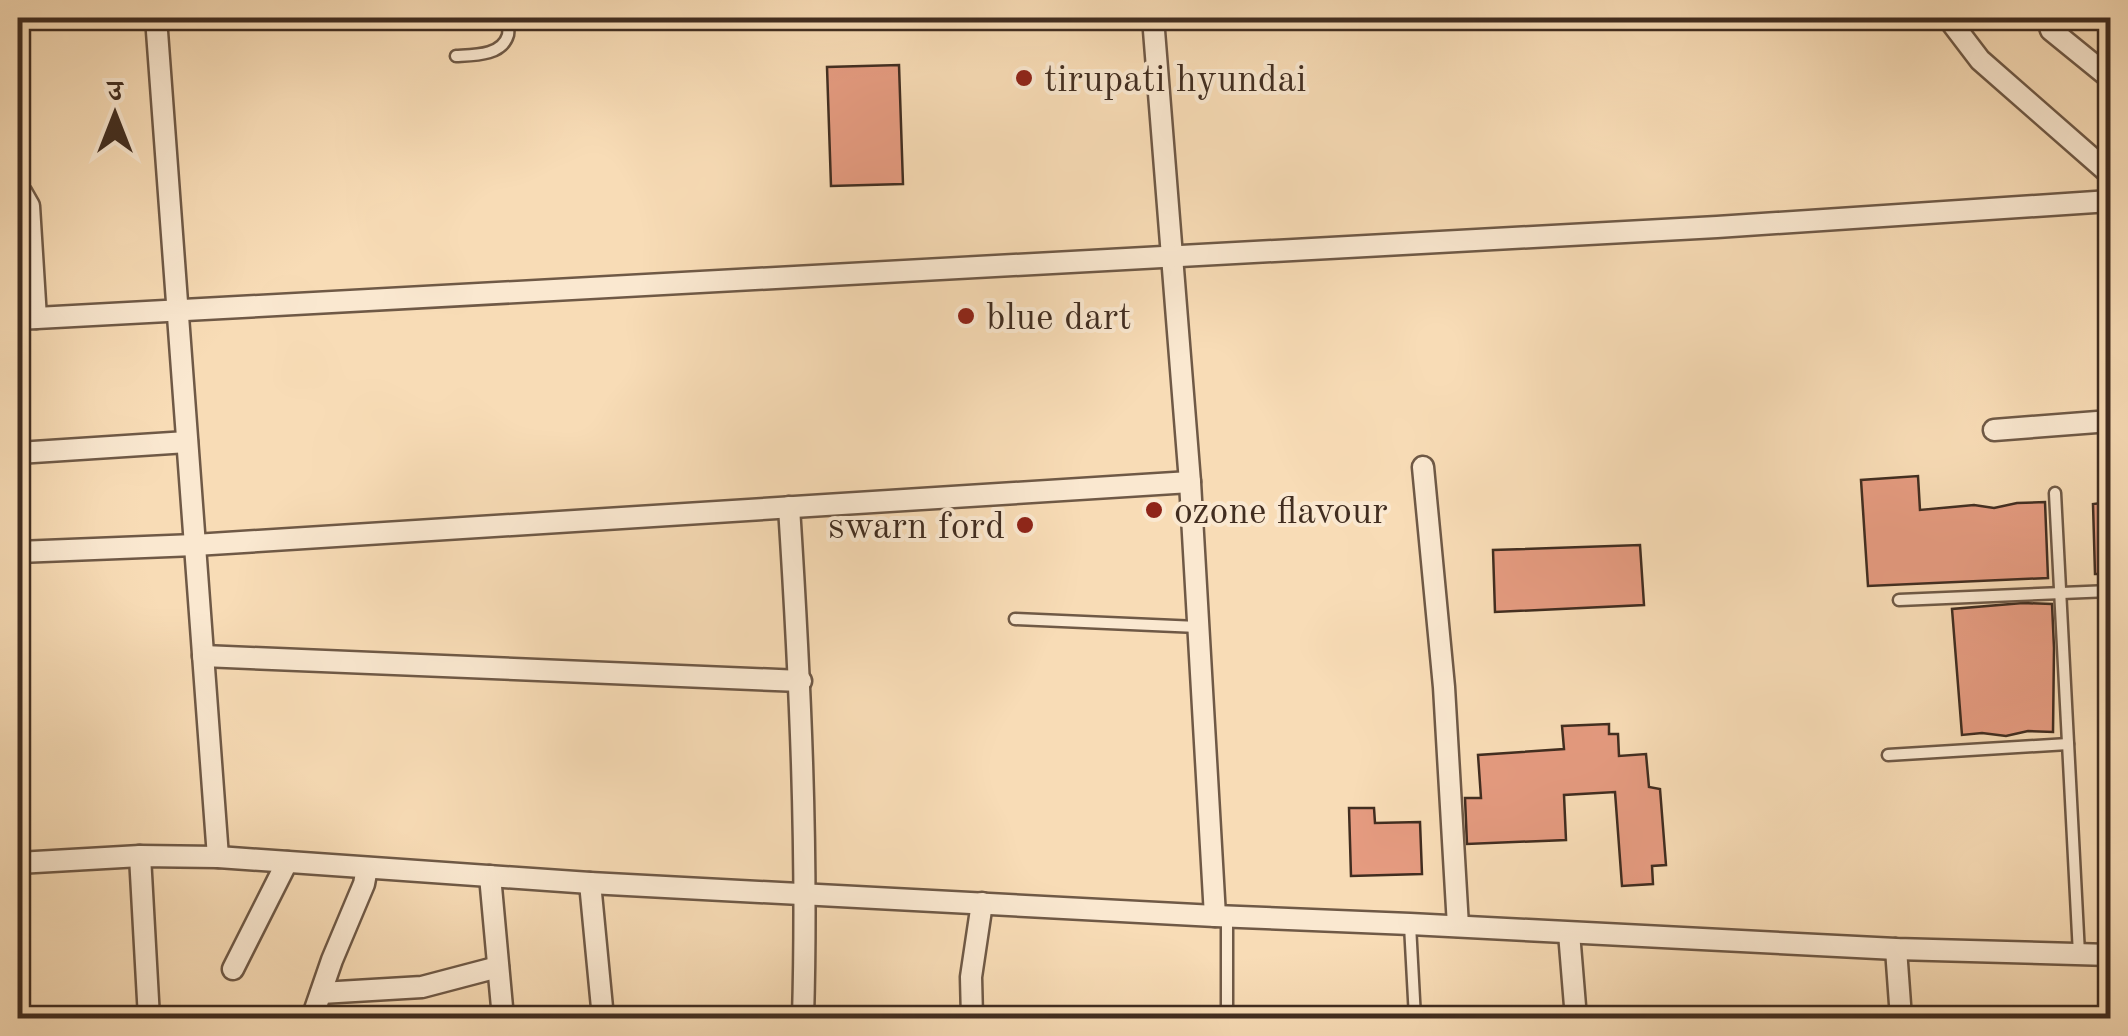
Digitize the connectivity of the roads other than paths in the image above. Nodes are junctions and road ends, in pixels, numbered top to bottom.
1 (156, 18) edge
2 (508, 18) edge
3 (1153, 18) edge
4 (1948, 18) edge
5 (2048, 18) edge
6 (456, 56) dead end
7 (2110, 78) edge
8 (2110, 174) edge
9 (18, 191) edge
10 (2110, 200) edge
11 (1172, 256) junction
12 (178, 310) junction
13 (27, 318) edge
14 (2110, 421) edge
15 (1994, 430) dead end
16 (187, 442) junction
17 (18, 453) edge
18 (1423, 467) dead end
19 (1190, 482) junction
20 (2055, 493) dead end
21 (790, 507) junction
22 (195, 545) junction
23 (18, 552) edge
24 (2110, 591) edge
25 (2060, 594) junction
26 (1899, 600) dead end
27 (1015, 619) dead end
28 (1198, 627) junction
29 (203, 656) junction
30 (800, 681) junction
31 (2068, 744) junction
32 (1888, 754) dead end
33 (140, 856) junction
34 (218, 857) junction
35 (287, 862) junction
36 (18, 863) edge
37 (368, 868) junction
38 (490, 876) junction
39 (590, 883) junction
40 (805, 894) junction
41 (982, 904) junction
42 (1221, 917) junction
43 (1410, 924) junction
44 (1458, 926) junction
45 (1569, 933) junction
46 (1896, 949) junction
47 (2080, 954) junction
48 (2110, 955) edge
49 (498, 966) junction
50 (234, 970) dead end
51 (321, 993) junction
52 (150, 1018) edge
53 (312, 1018) edge
54 (503, 1018) edge
55 (603, 1018) edge
56 (804, 1018) edge
57 (972, 1018) edge
58 (1227, 1018) edge
59 (1416, 1018) edge
60 (1576, 1018) edge
61 (1901, 1018) edge

1 - 12 street
2 - 6 lane
3 - 11 street
4 - 8 street
5 - 7 street
9 - 13 street
10 - 11 street
11 - 12 street
11 - 19 street
12 - 13 street
12 - 16 street
14 - 15 street
16 - 17 street
16 - 22 street
18 - 44 street
19 - 21 street
19 - 28 street
20 - 25 lane
21 - 22 street
21 - 30 street
22 - 23 street
22 - 29 street
24 - 25 lane
25 - 26 lane
25 - 31 lane
27 - 28 lane
28 - 42 street
29 - 30 street
29 - 34 street
30 - 40 street
31 - 32 lane
31 - 47 lane
33 - 34 street
33 - 36 street
33 - 52 street
34 - 35 street
35 - 37 street
35 - 50 street
37 - 38 street
37 - 51 street
38 - 39 street
38 - 49 street
39 - 40 street
39 - 55 street
40 - 41 street
40 - 56 street
41 - 42 street
41 - 57 street
42 - 43 street
42 - 58 lane
43 - 44 street
43 - 59 lane
44 - 45 street
45 - 46 street
45 - 60 street
46 - 47 street
46 - 61 street
47 - 48 street
49 - 51 street
49 - 54 street
51 - 53 street

